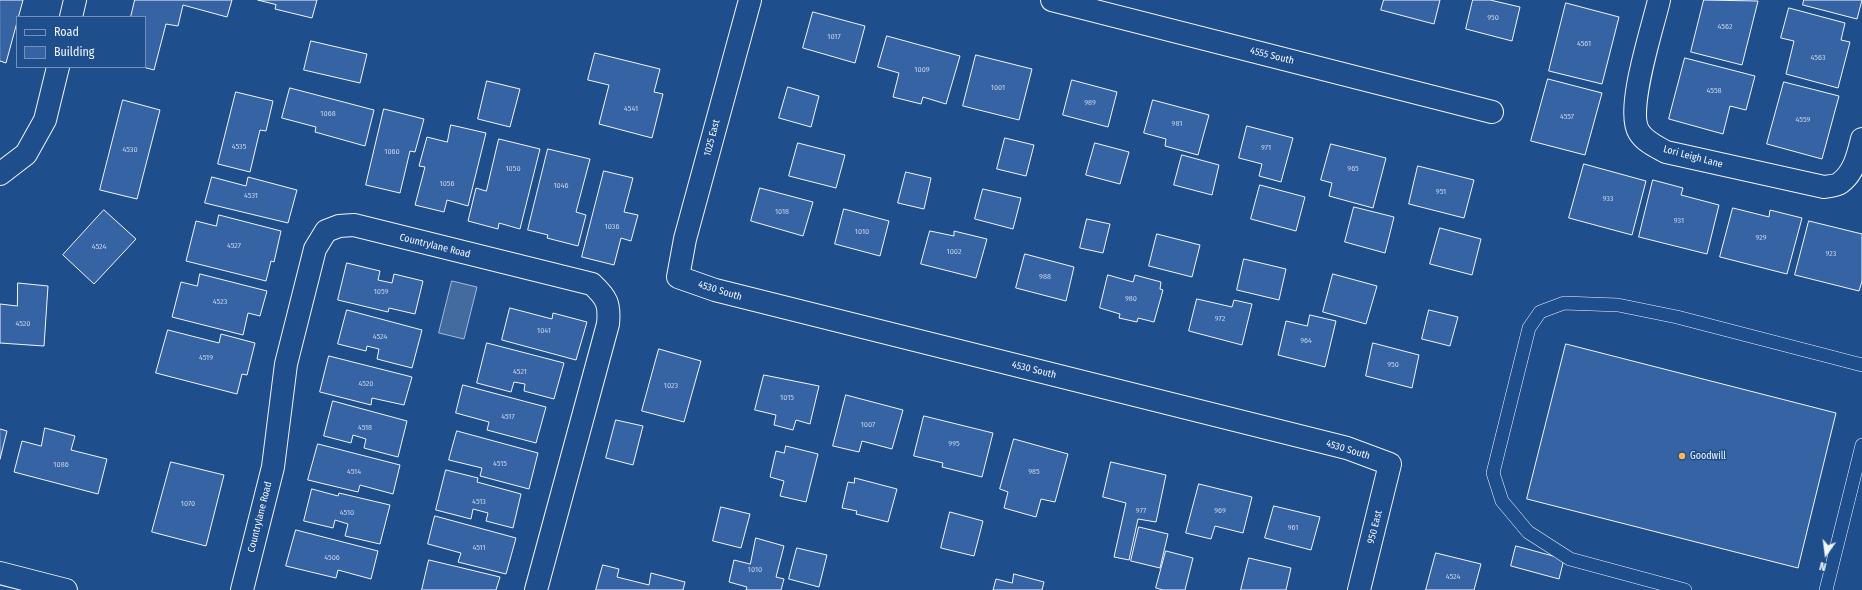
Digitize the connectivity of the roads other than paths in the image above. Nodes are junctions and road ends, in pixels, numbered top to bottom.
1 (75, 0) edge
2 (750, 0) edge
3 (1052, 0) edge
4 (1659, 0) edge
5 (71, 16) edge
6 (58, 68) edge
7 (1492, 112) dead end
8 (1862, 139) edge
9 (0, 174) edge
10 (678, 277) joint
11 (1862, 365) edge
12 (1862, 445) edge
13 (1390, 464) joint
14 (0, 573) edge
15 (1680, 589) edge
16 (66, 590) edge
17 (242, 590) edge
18 (536, 590) edge
19 (1359, 590) edge
20 (1826, 590) edge

1 - 5 street
2 - 10 street, 1025 East
3 - 7 street, 4555 South
4 - 8 street, Lori Leigh Lane
6 - 9 street
10 - 13 street, 4530 South
11 - 15 lane
12 - 20 lane
13 - 19 street, 950 East
14 - 16 street
17 - 18 street, Countrylane Road

